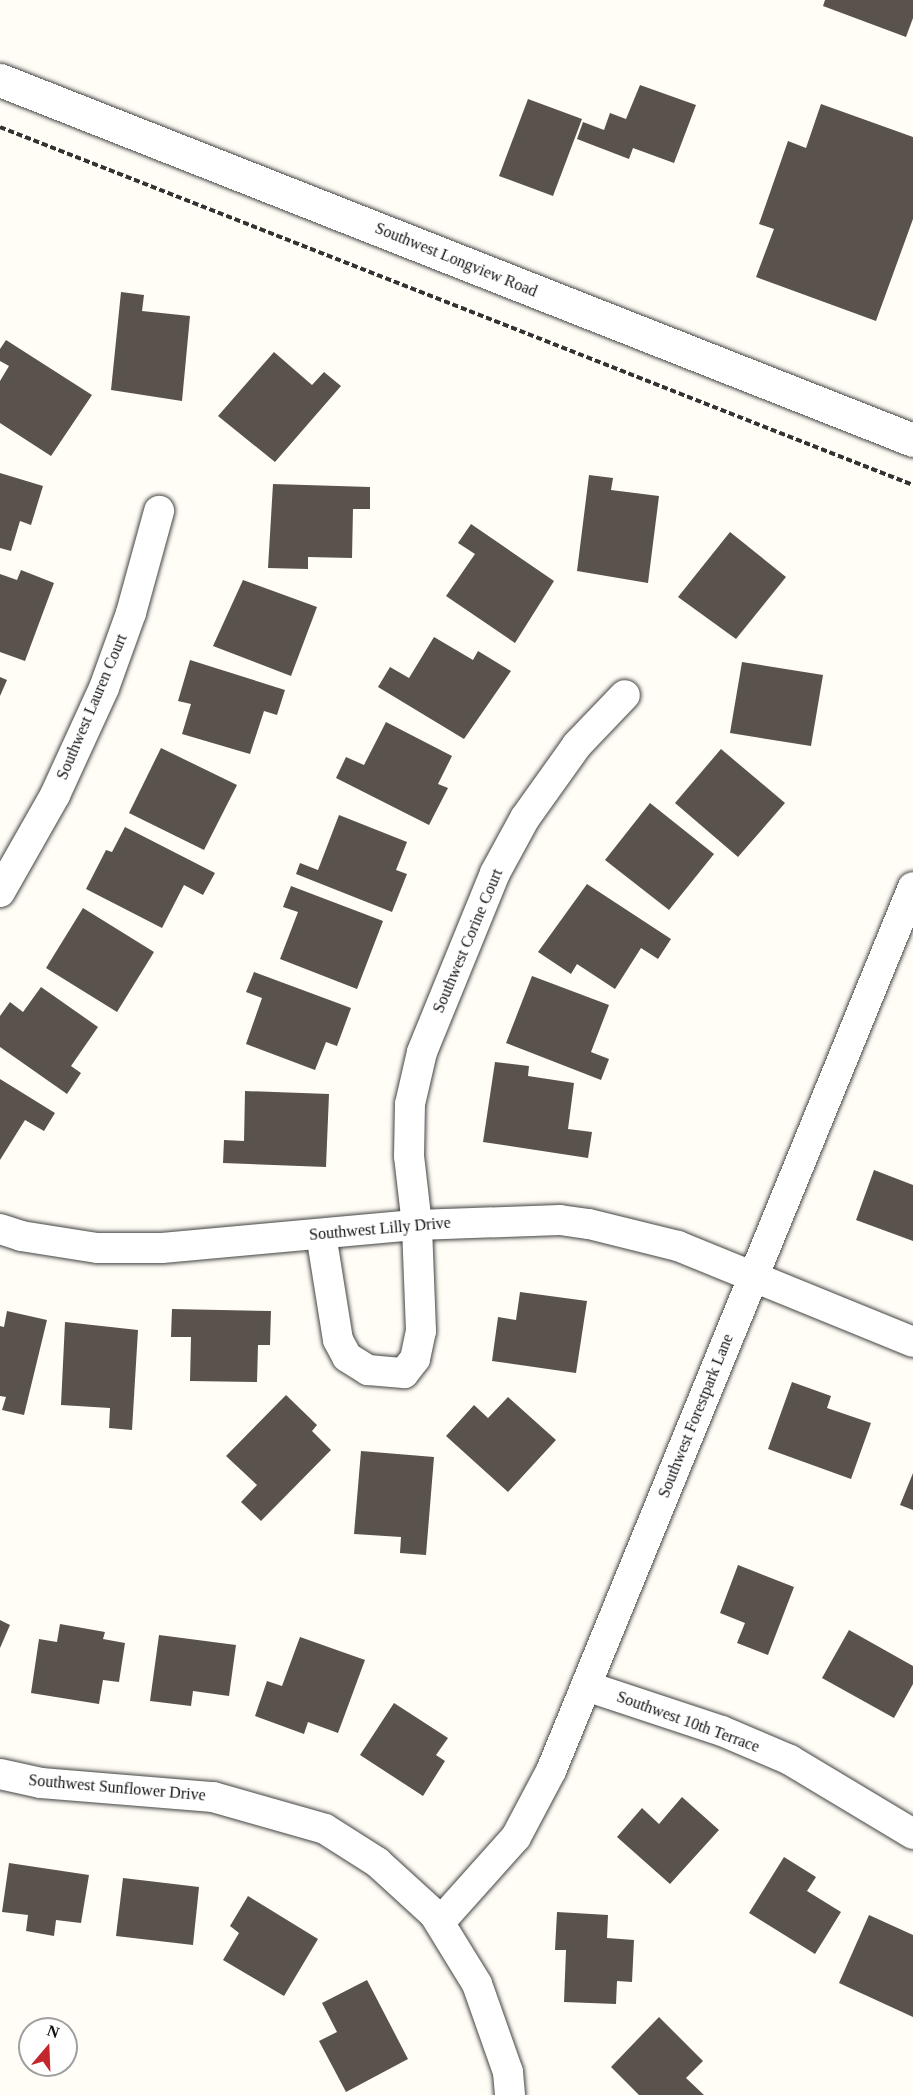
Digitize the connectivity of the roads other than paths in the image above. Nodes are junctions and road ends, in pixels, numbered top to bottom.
1 (0, 80) edge
2 (913, 440) edge
3 (159, 511) dead end
4 (625, 695) dead end
5 (913, 887) edge
6 (0, 892) edge
7 (417, 1225) junction
8 (0, 1229) edge
9 (321, 1234) junction
10 (753, 1278) junction
11 (913, 1342) edge
12 (586, 1686) junction
13 (0, 1774) edge
14 (913, 1834) edge
15 (440, 1922) junction
16 (510, 2095) edge

1 - 2 street, Southwest Longview Road
3 - 6 street, Southwest Lauren Court
4 - 7 street, Southwest Corine Court
5 - 10 street, Southwest Forestpark Lane
7 - 9 street, Southwest Lilly Drive
7 - 9 street, Southwest Corine Court
7 - 10 street, Southwest Lilly Drive
8 - 9 street, Southwest Lilly Drive
10 - 11 street, Southwest Lilly Drive
10 - 12 street, Southwest Forestpark Lane
12 - 14 street, Southwest 10th Terrace
12 - 15 street, Southwest Forestpark Lane
13 - 15 street, Southwest Sunflower Drive
15 - 16 street, Southwest Sunflower Drive

